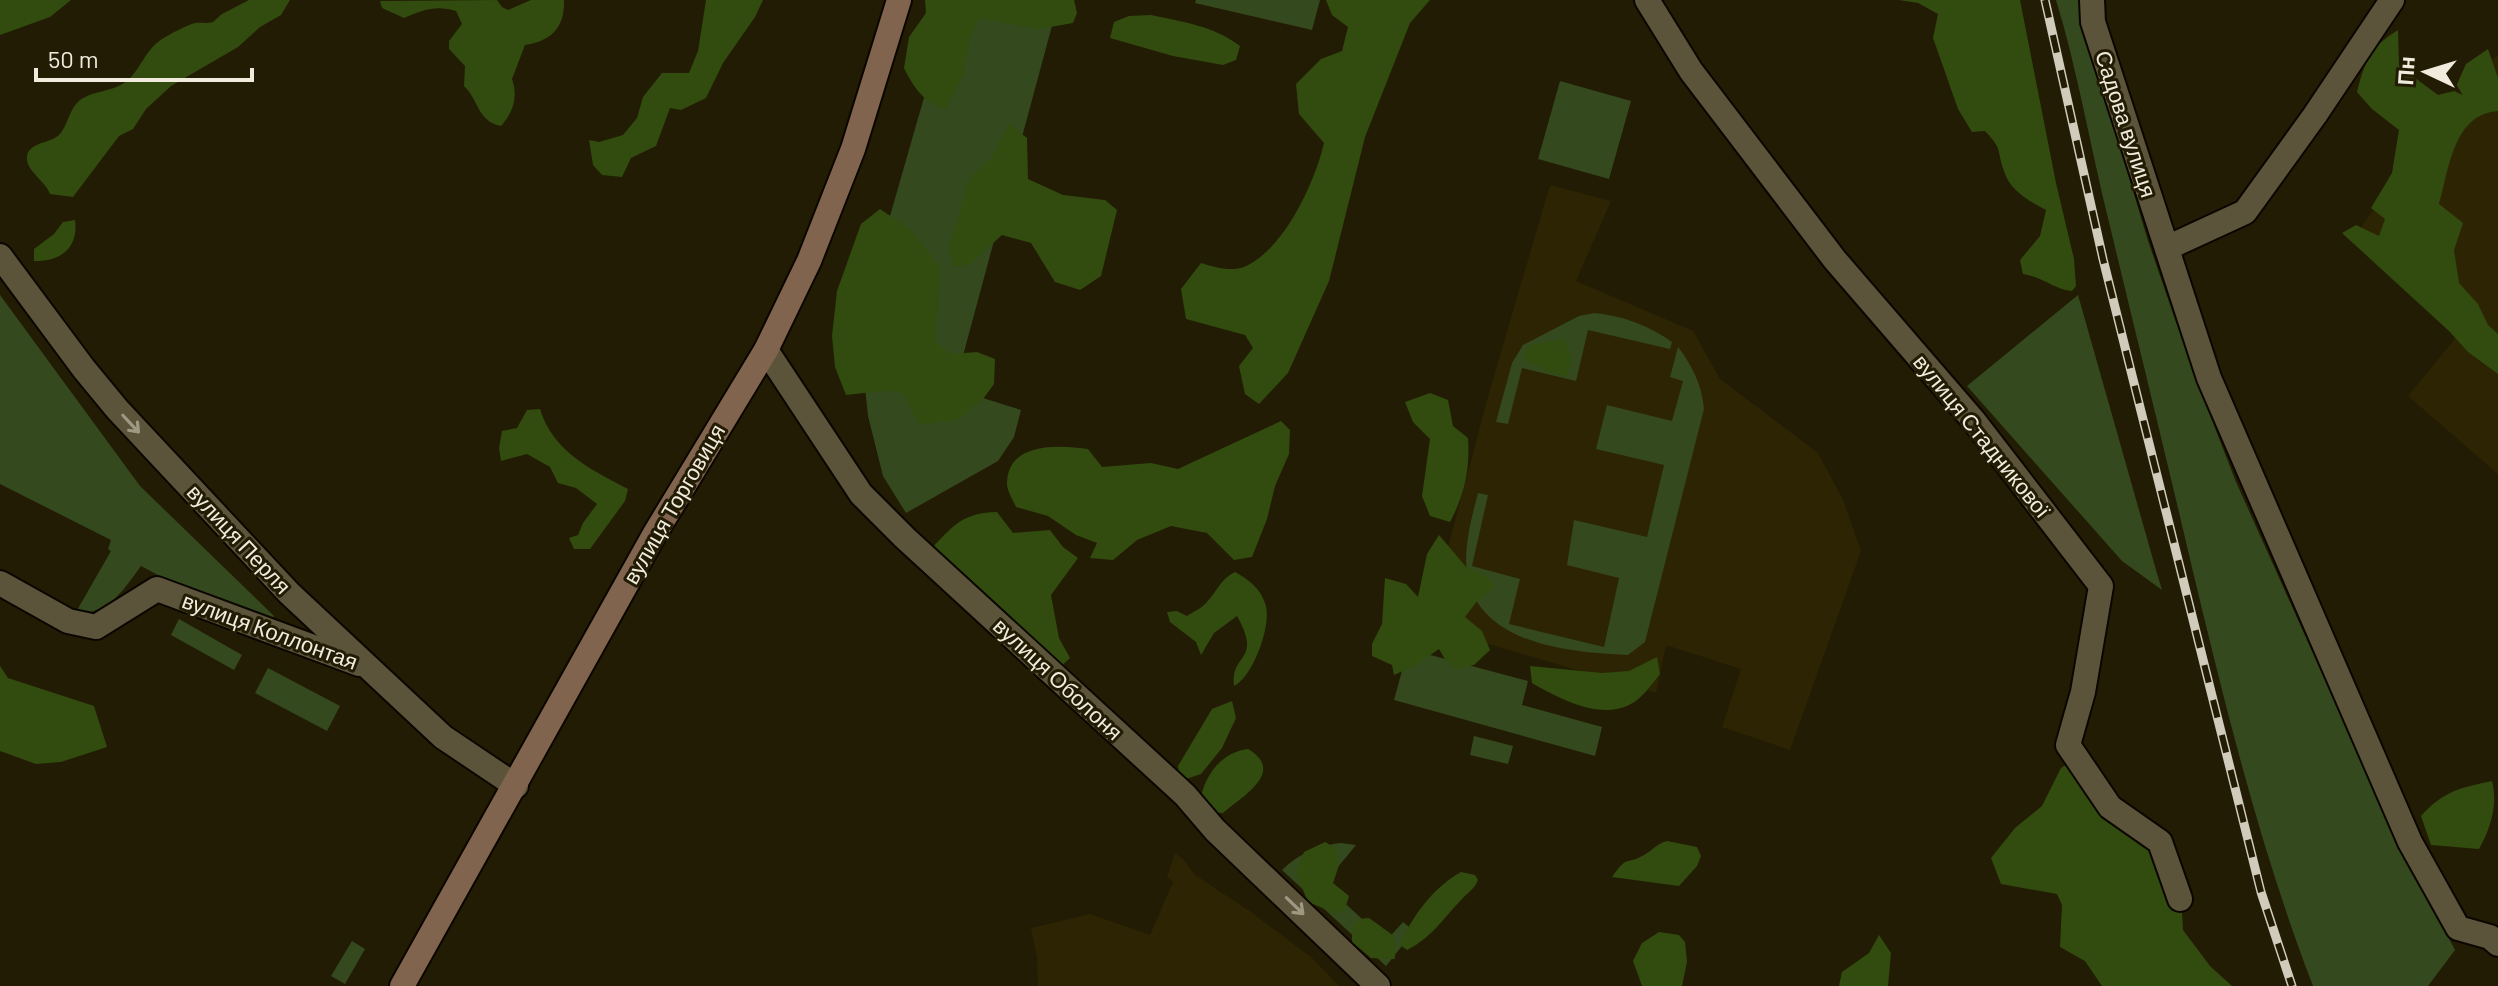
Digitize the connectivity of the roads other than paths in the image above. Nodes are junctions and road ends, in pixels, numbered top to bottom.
1 (899, 0) edge
2 (1647, 0) edge
3 (2092, 0) edge
4 (2392, 0) edge
5 (2167, 248) junction
6 (0, 256) edge
7 (766, 350) junction
8 (0, 583) edge
9 (371, 669) junction
10 (516, 786) junction
11 (2180, 899) dead end
12 (2494, 940) edge
13 (402, 986) edge
14 (1378, 986) edge

1 - 7 main road, вулиця Торговиця
2 - 11 street, вулиця Стадникової
3 - 5 street, Садова вулиця
4 - 5 street
5 - 12 street, Садова вулиця
6 -> 9 street, вулиця Перля
7 - 10 main road, вулиця Торговиця
7 -> 14 street, вулиця Оболоня
8 - 9 street, вулиця Коллонтая
9 - 10 street, вулиця Перля
10 - 13 main road, вулиця Торговиця

